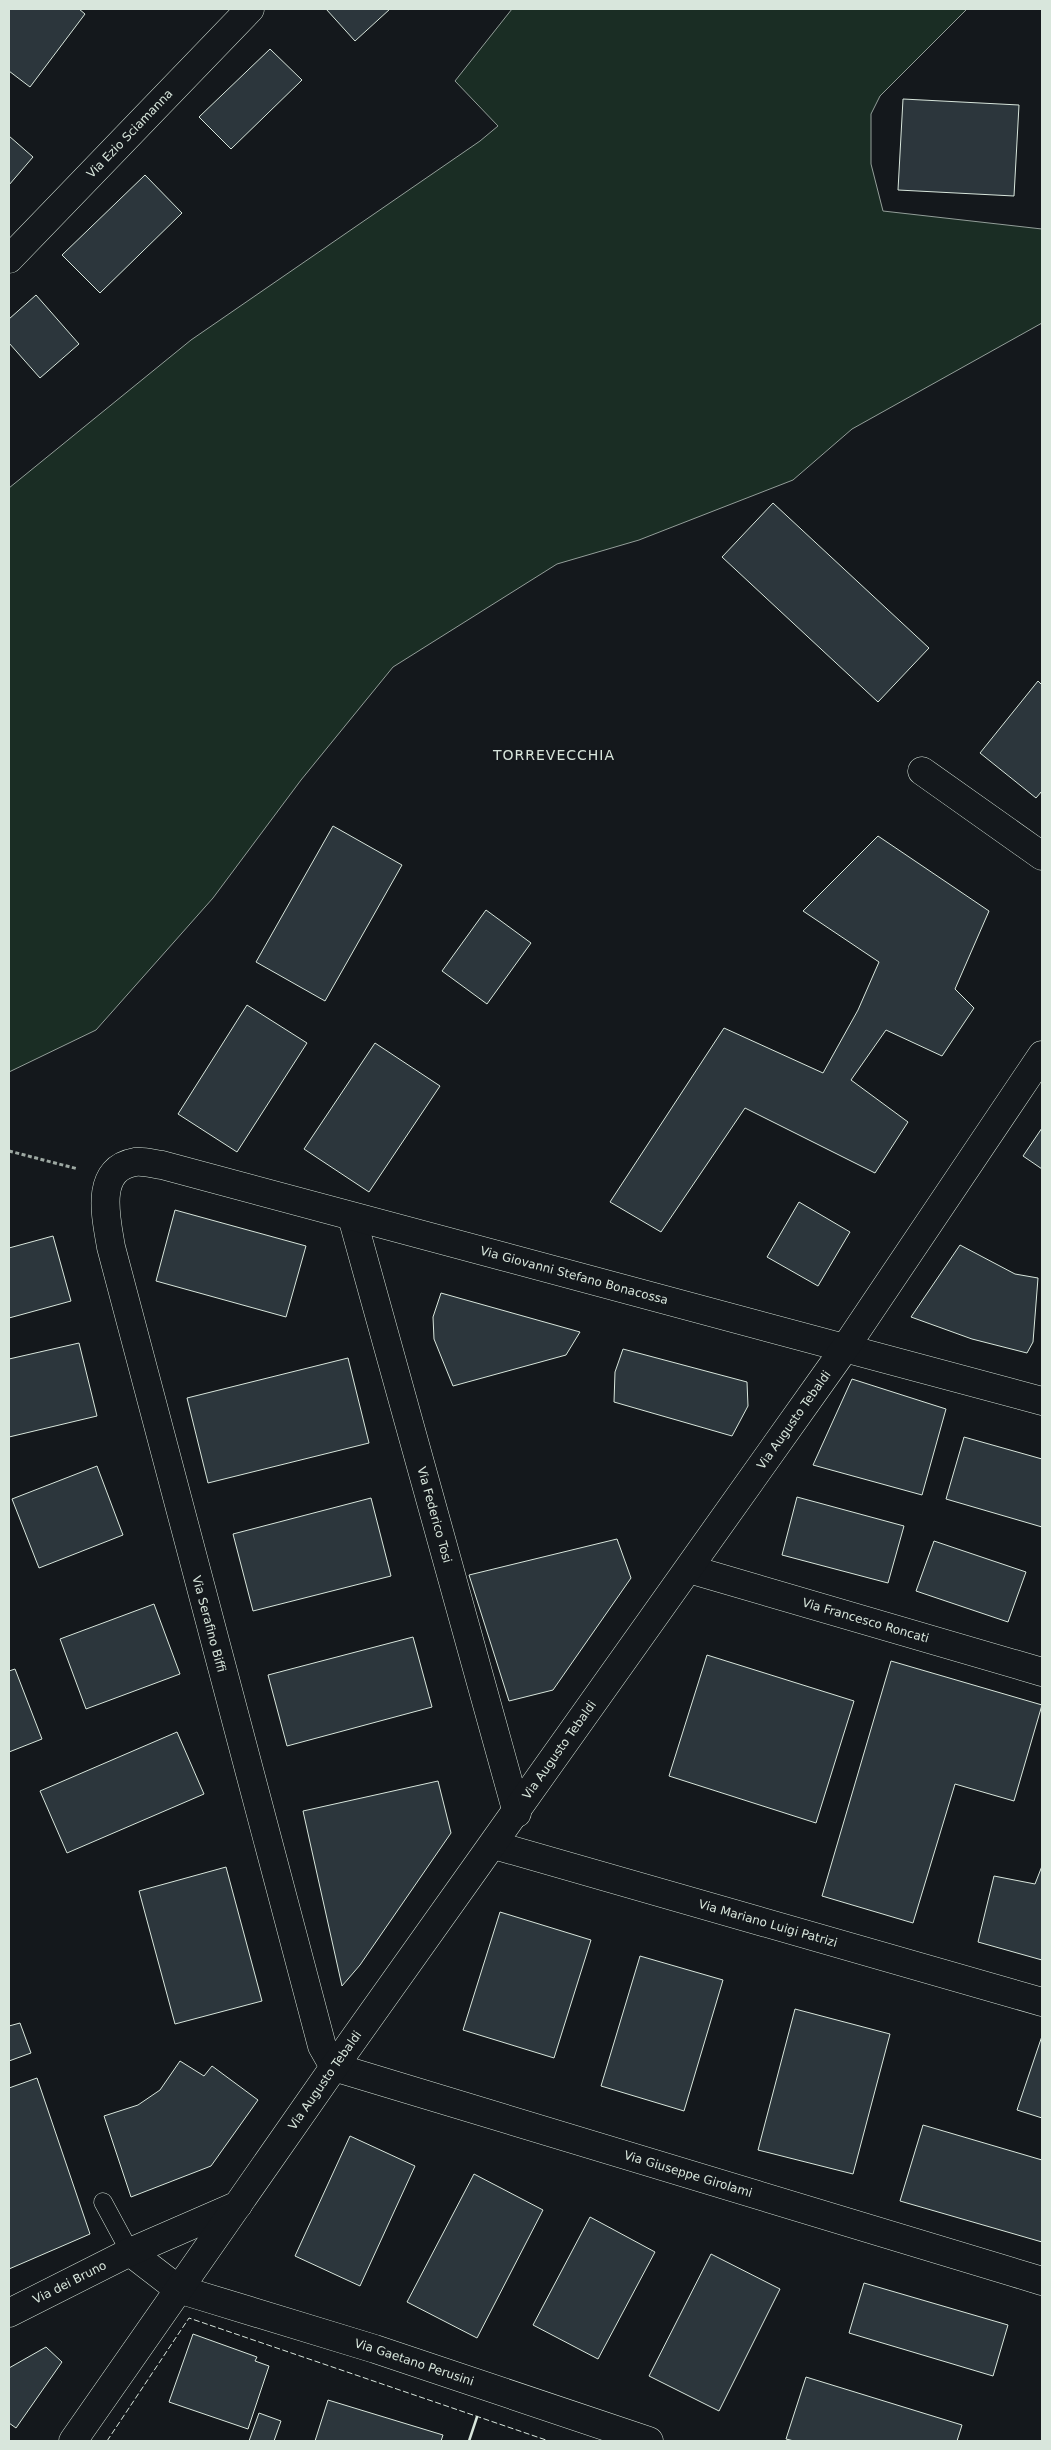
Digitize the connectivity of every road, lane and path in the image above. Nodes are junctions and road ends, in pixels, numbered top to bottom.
1 (250, 9) edge
2 (9, 259) edge
3 (922, 771) dead end
4 (1042, 856) edge
5 (1042, 1054) edge
6 (9, 1152) edge
7 (110, 1177) junction
8 (352, 1217) junction
9 (845, 1348) junction
10 (1042, 1401) edge
11 (689, 1569) junction
12 (1042, 1672) edge
13 (517, 1812) junction
14 (494, 1845) junction
15 (1042, 2002) edge
16 (334, 2067) junction
17 (103, 2202) dead end
18 (239, 2204) junction
19 (130, 2252) junction
20 (1042, 2281) edge
21 (178, 2289) junction
22 (9, 2313) edge
23 (72, 2441) edge
24 (649, 2441) edge

1 - 2 street, Via Ezio Sciamanna
3 - 4 street
5 - 9 street, Via Augusto Tebaldi
6 - 7 path
7 - 8 street, Via Giovanni Stefano Bonacossa
7 - 16 street, Via Serafino Biffi
8 - 9 street, Via Giovanni Stefano Bonacossa
8 - 13 street, Via Federico Tosi
9 - 10 street, Via Giovanni Stefano Bonacossa
9 - 11 street, Via Augusto Tebaldi
11 - 12 street, Via Francesco Roncati
11 - 13 street, Via Augusto Tebaldi
13 - 14 street, Via Augusto Tebaldi
14 - 15 street, Via Mariano Luigi Patrizi
14 - 16 street, Via Augusto Tebaldi
16 - 18 street, Via Augusto Tebaldi
16 - 20 street, Via Giuseppe Girolami
17 - 19 lane
18 - 19 street, Via dei Bruno
18 - 21 street, Via Augusto Tebaldi
19 - 21 street
19 - 22 street, Via dei Bruno
21 - 23 street, Via Augusto Tebaldi
21 - 24 street, Via Gaetano Perusini

